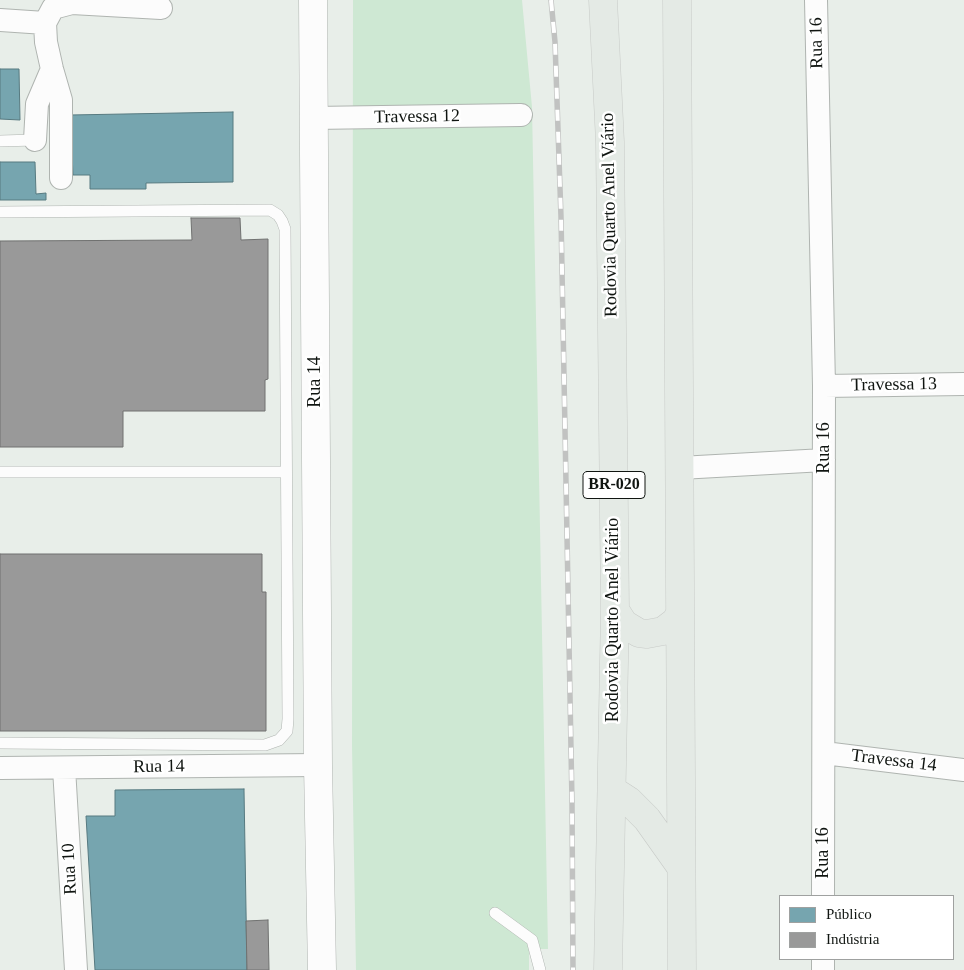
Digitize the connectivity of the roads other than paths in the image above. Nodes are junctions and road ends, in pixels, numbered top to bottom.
1 (313, 0) edge
2 (603, 0) edge
3 (677, 0) edge
4 (816, 0) edge
5 (161, 8) dead end
6 (0, 20) edge
7 (45, 23) junction
8 (52, 69) junction
9 (521, 115) dead end
10 (313, 118) junction
11 (35, 140) joint
12 (0, 141) edge
13 (61, 178) dead end
14 (0, 212) edge
15 (964, 384) edge
16 (824, 386) junction
17 (824, 460) junction
18 (680, 468) junction
19 (0, 472) edge
20 (286, 472) junction
21 (615, 610) junction
22 (680, 613) junction
23 (0, 743) edge
24 (824, 753) junction
25 (318, 765) junction
26 (0, 768) edge
27 (64, 768) junction
28 (964, 770) edge
29 (612, 790) junction
30 (681, 867) junction
31 (823, 895) edge
32 (495, 913) dead end
33 (76, 970) edge
34 (322, 970) edge
35 (540, 970) edge
36 (608, 970) edge
37 (682, 970) edge

1 - 10 main road, Rua 14
2 - 21 highway, Rodovia Quarto Anel Viário / BR-020
3 - 18 highway
4 - 16 street, Rua 16
5 - 7 street
6 - 7 street
7 - 8 street
8 - 11 street
8 - 13 street
9 - 10 street, Travessa 12
10 - 25 main road, Rua 14
11 - 12 lane
14 - 20 lane
15 - 16 street, Travessa 13
16 - 17 street, Rua 16
17 - 18 street
17 - 24 street, Rua 16
18 - 22 highway
19 - 20 lane
20 - 23 lane
21 - 22 highway
21 - 29 highway, Rodovia Quarto Anel Viário / BR-020
22 - 30 highway
24 - 28 street, Travessa 14
24 - 31 street, Rua 16
25 - 27 street, Rua 14
25 - 34 main road, Rua 14
26 - 27 street, Rua 14
27 - 33 street, Rua 10
29 - 30 highway
29 - 36 highway, Rodovia Quarto Anel Viário / BR-020
30 - 37 highway
32 - 35 lane

